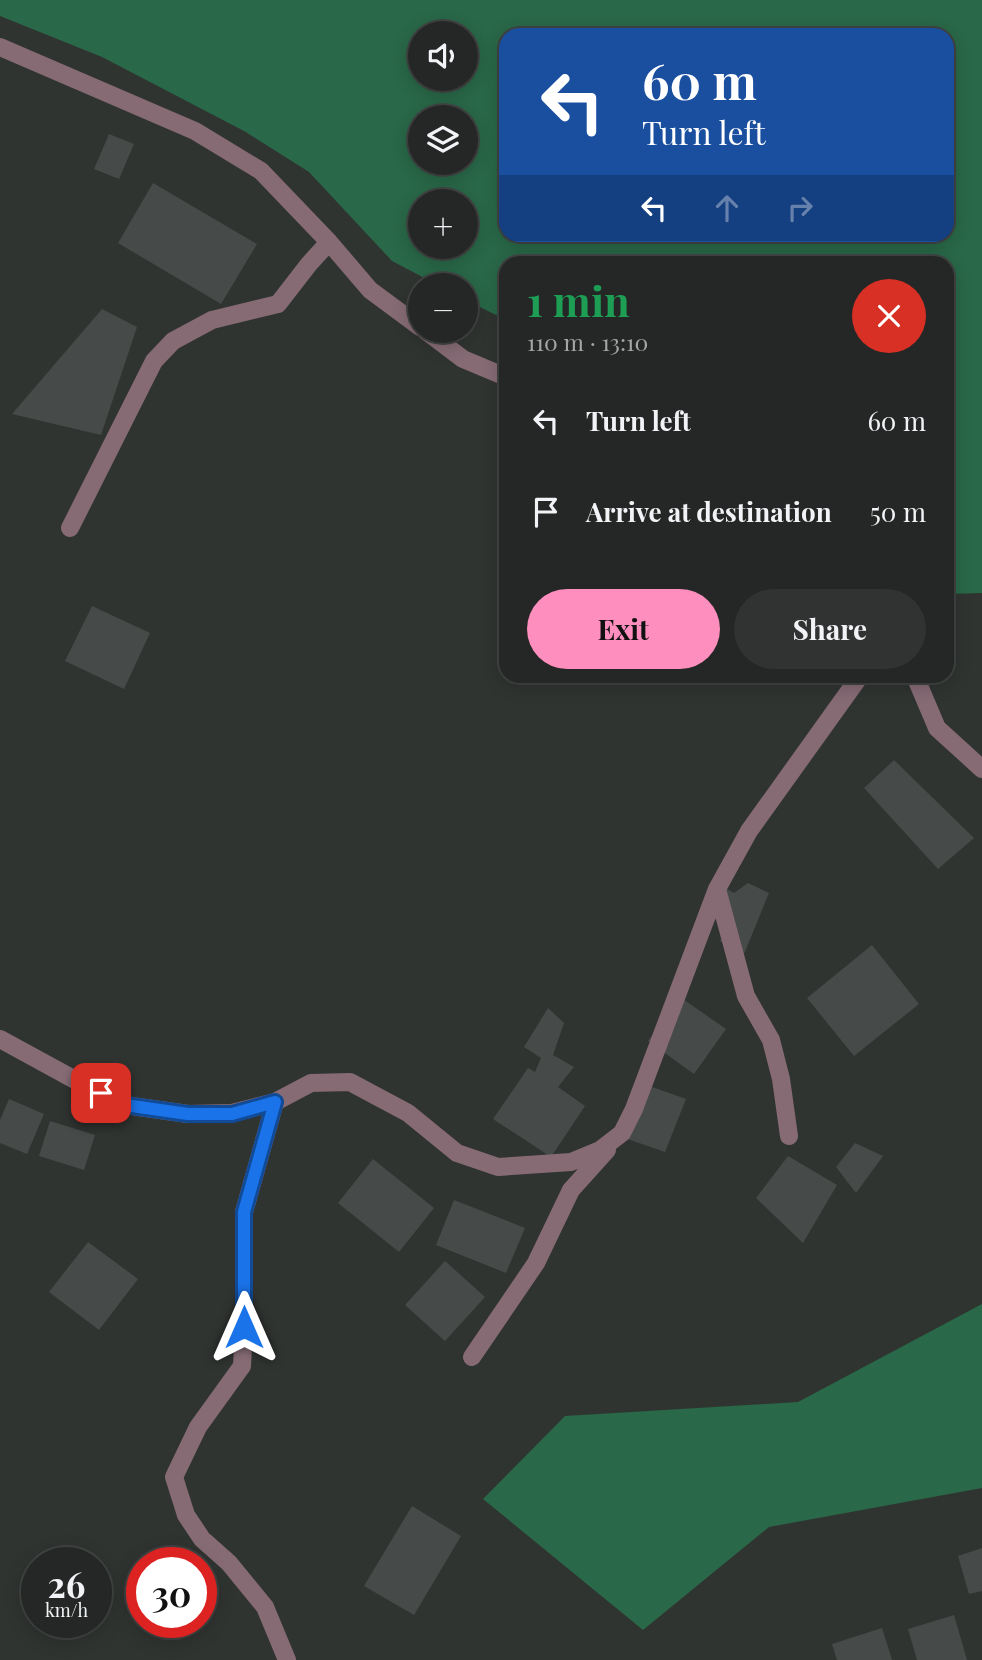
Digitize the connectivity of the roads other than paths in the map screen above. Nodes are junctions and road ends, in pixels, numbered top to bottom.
1 (0, 47) edge
2 (329, 242) junction
3 (408, 318) edge
4 (442, 343) edge
5 (499, 374) edge
6 (70, 528) dead end
7 (855, 683) edge
8 (918, 683) edge
9 (982, 769) edge
10 (717, 888) junction
11 (0, 1039) edge
12 (275, 1102) junction
13 (622, 1133) junction
14 (789, 1136) dead end
15 (472, 1357) dead end
16 (287, 1660) edge

1 - 2 street
2 - 3 street
2 - 6 street
4 - 5 street
7 - 10 street
8 - 9 street
10 - 13 street
10 - 14 street
11 - 12 street
12 - 13 street
12 - 16 street
13 - 15 street

